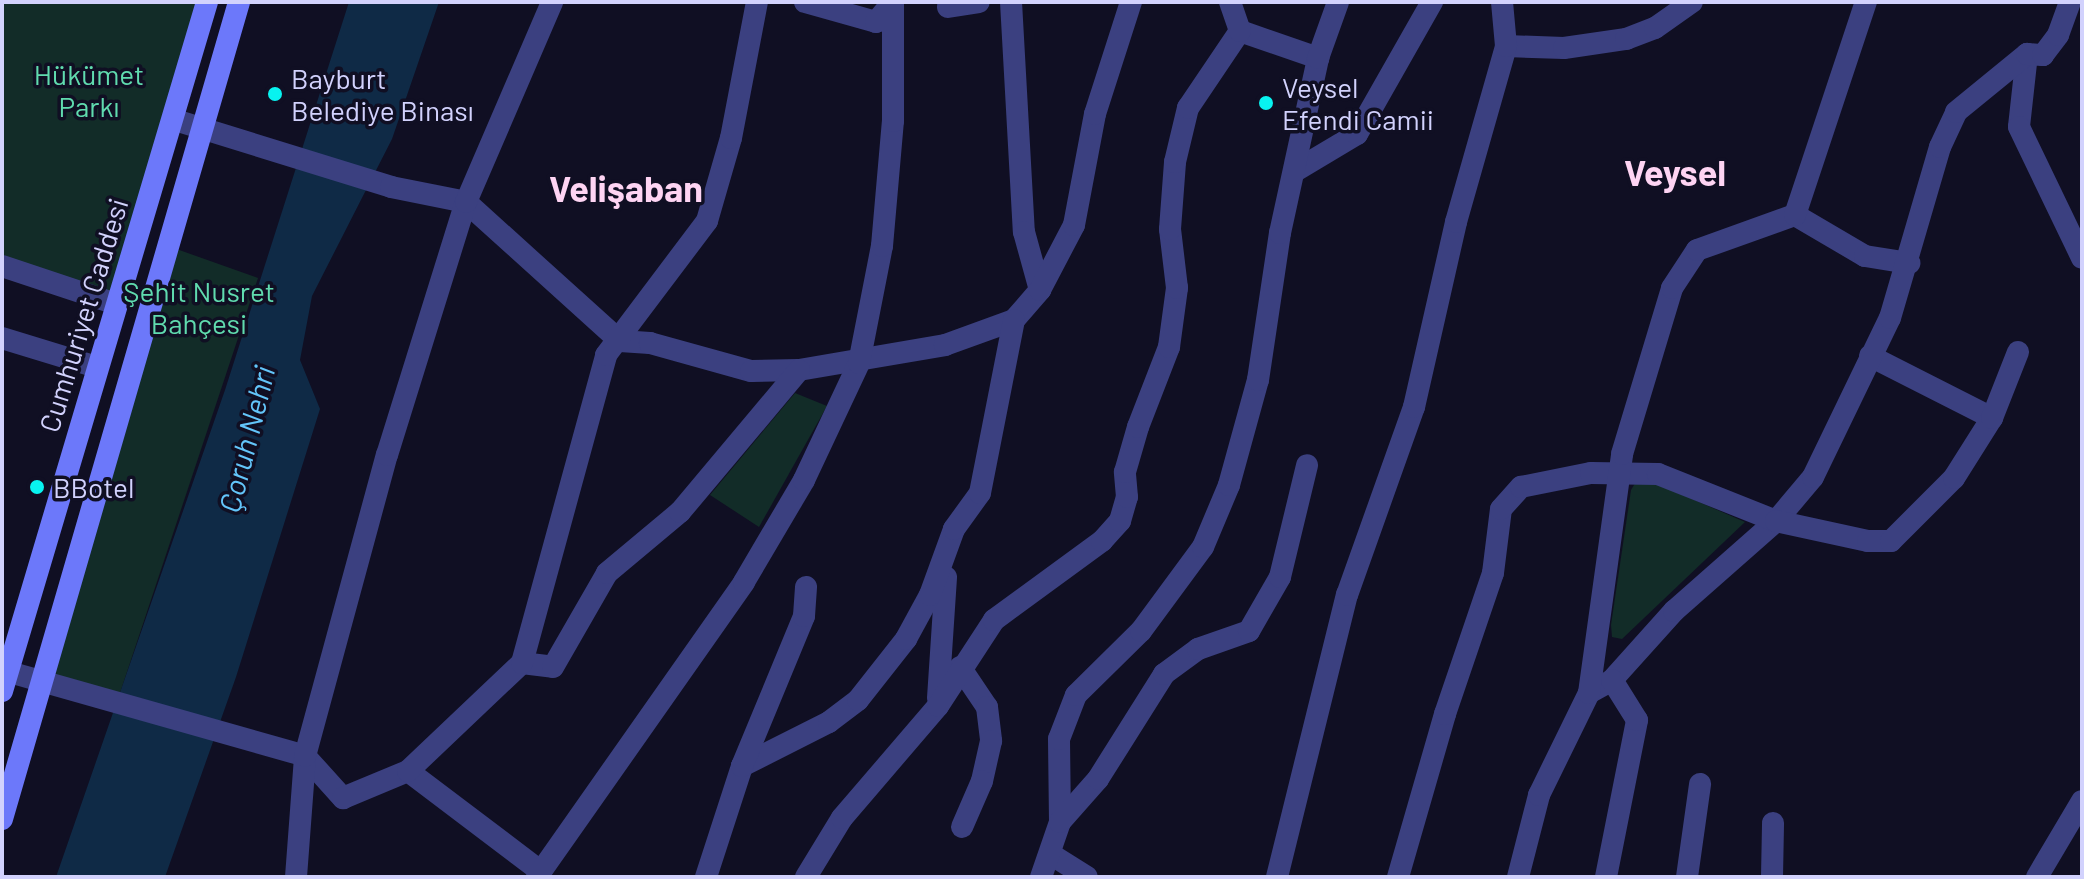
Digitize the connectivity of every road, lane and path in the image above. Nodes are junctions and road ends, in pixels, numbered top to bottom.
1 (207, 2) edge
2 (239, 2) edge
3 (552, 2) edge
4 (757, 2) edge
5 (805, 2) edge
6 (893, 2) edge
7 (979, 2) edge
8 (1011, 2) edge
9 (1131, 2) edge
10 (1230, 2) edge
11 (1338, 2) edge
12 (1432, 2) edge
13 (1502, 2) edge
14 (1692, 2) edge
15 (1866, 2) edge
16 (2070, 2) edge
17 (948, 7) dead end
18 (1240, 31) junction
19 (1506, 46) junction
20 (2027, 54) junction
21 (1318, 58) junction
22 (175, 120) junction
23 (201, 130) junction
24 (1295, 171) junction
25 (466, 202) junction
26 (1795, 215) junction
27 (2082, 258) edge
28 (1909, 263) junction
29 (2, 266) edge
30 (1040, 290) junction
31 (116, 304) junction
32 (1014, 320) junction
33 (2, 338) edge
34 (620, 341) junction
35 (2018, 352) dead end
36 (1870, 356) junction
37 (859, 363) junction
38 (97, 367) junction
39 (799, 370) junction
40 (1992, 418) junction
41 (1307, 465) dead end
42 (1621, 471) junction
43 (1776, 521) junction
44 (954, 529) junction
45 (806, 587) dead end
46 (522, 663) junction
47 (960, 667) junction
48 (4, 677) edge
49 (1612, 680) junction
50 (42, 684) junction
51 (1589, 693) junction
52 (938, 706) junction
53 (305, 756) junction
54 (742, 766) junction
55 (408, 771) junction
56 (1700, 784) dead end
57 (2082, 801) edge
58 (2, 819) edge
59 (1060, 822) junction
60 (1773, 823) dead end
61 (962, 827) dead end
62 (1052, 855) junction
63 (538, 874) edge
64 (296, 877) edge
65 (706, 877) edge
66 (806, 877) edge
67 (1041, 877) edge
68 (1087, 877) edge
69 (1277, 877) edge
70 (1398, 877) edge
71 (1518, 877) edge
72 (1606, 877) edge
73 (1687, 877) edge
74 (1772, 877) edge
75 (2037, 877) edge

1 - 22 main road, Cumhuriyet Caddesi
2 - 23 main road
3 - 25 street
4 - 34 street
5 - 6 street
6 - 37 street
7 - 17 street
8 - 30 street
9 - 30 street
10 - 18 street
11 - 21 street
12 - 24 street
13 - 19 street
14 - 19 street
15 - 26 street
16 - 20 street
18 - 21 street
18 - 47 street
19 - 69 street
20 - 27 street
20 - 28 street
21 - 24 street
22 - 23 street
22 - 31 main road, Cumhuriyet Caddesi
23 - 25 street
23 - 50 main road
24 - 59 street
25 - 34 street
25 - 53 street
26 - 28 street
26 - 42 street
28 - 36 street
29 - 31 street
30 - 32 street
31 - 38 main road, Cumhuriyet Caddesi
32 - 37 street
32 - 44 street
33 - 38 street
34 - 39 street
34 - 46 street
35 - 40 street
36 - 40 street
36 - 43 street
37 - 39 street
37 - 63 street
38 - 48 main road, Cumhuriyet Caddesi
39 - 46 street
40 - 43 street
41 - 59 street
42 - 43 street
42 - 51 street
42 - 70 street
43 - 49 street
44 - 52 street
44 - 54 street
45 - 54 street
46 - 55 street
47 - 52 street
47 - 61 street
48 - 50 street
49 - 51 street
49 - 72 street
50 - 53 street
50 - 58 main road
51 - 71 street
52 - 66 street
53 - 55 street
53 - 64 street
54 - 65 street
55 - 63 street
56 - 73 street
57 - 75 street
59 - 62 street
60 - 74 street
62 - 67 street
62 - 68 street

